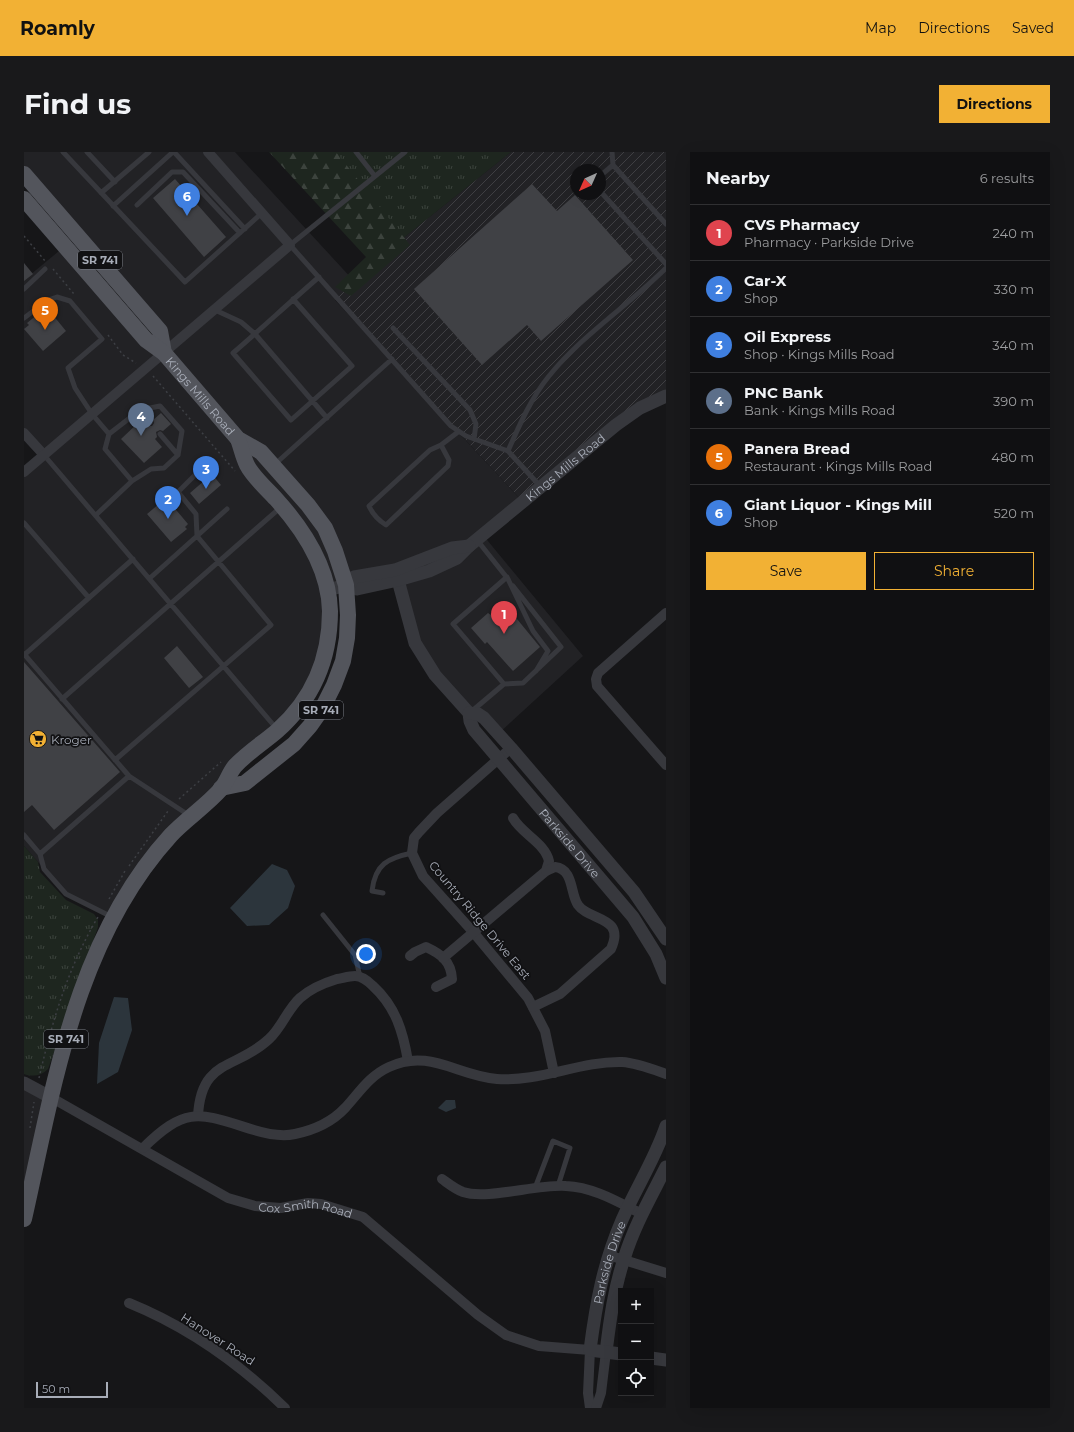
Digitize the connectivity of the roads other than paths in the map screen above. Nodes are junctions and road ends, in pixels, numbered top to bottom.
1 (63, 152) edge
2 (87, 152) edge
3 (149, 152) edge
4 (174, 152) edge
5 (208, 152) edge
6 (356, 152) edge
7 (405, 152) edge
8 (612, 152) edge
9 (613, 165) junction
10 (606, 171) edge
11 (24, 174) edge
12 (374, 175) junction
13 (115, 182) junction
14 (102, 193) junction
15 (606, 198) edge
16 (24, 199) edge
17 (137, 205) dead end
18 (113, 206) junction
19 (262, 214) junction
20 (666, 224) edge
21 (242, 231) junction
22 (290, 245) junction
23 (666, 264) edge
24 (666, 268) edge
25 (46, 269) dead end
26 (319, 277) junction
27 (24, 289) edge
28 (293, 299) junction
29 (215, 310) junction
30 (24, 318) edge
31 (393, 328) dead end
32 (255, 334) junction
33 (164, 353) junction
34 (392, 359) junction
35 (666, 396) edge
36 (313, 401) junction
37 (140, 410) junction
38 (92, 414) junction
39 (327, 418) junction
40 (150, 423) dead end
41 (24, 432) edge
42 (458, 432) junction
43 (109, 434) junction
44 (160, 434) dead end
45 (238, 439) junction
46 (474, 439) junction
47 (441, 445) junction
48 (508, 451) junction
49 (44, 455) junction
50 (178, 455) junction
51 (274, 466) junction
52 (24, 472) edge
53 (197, 473) dead end
54 (132, 481) junction
55 (540, 487) junction
56 (282, 506) junction
57 (228, 509) dead end
58 (96, 515) junction
59 (24, 523) edge
60 (197, 536) junction
61 (473, 543) junction
62 (133, 559) junction
63 (219, 562) junction
64 (506, 577) junction
65 (150, 578) junction
66 (398, 580) junction
67 (348, 584) junction
68 (328, 590) junction
69 (89, 598) junction
70 (172, 604) junction
71 (666, 613) edge
72 (24, 655) edge
73 (225, 666) junction
74 (536, 671) junction
75 (504, 684) junction
76 (62, 699) junction
77 (469, 713) junction
78 (278, 730) junction
79 (511, 748) junction
80 (499, 759) junction
81 (115, 760) junction
82 (666, 765) edge
83 (129, 776) junction
84 (221, 788) junction
85 (190, 816) junction
86 (513, 818) dead end
87 (24, 835) edge
88 (412, 853) junction
89 (40, 854) junction
90 (604, 857) junction
91 (592, 867) junction
92 (546, 871) junction
93 (383, 893) dead end
94 (107, 915) junction
95 (323, 915) dead end
96 (474, 933) junction
97 (666, 939) edge
98 (410, 956) dead end
99 (443, 958) junction
100 (360, 977) junction
101 (666, 978) edge
102 (436, 988) dead end
103 (533, 1007) junction
104 (408, 1061) junction
105 (554, 1073) junction
106 (666, 1074) edge
107 (24, 1083) edge
108 (52, 1098) junction
109 (198, 1116) junction
110 (666, 1126) edge
111 (142, 1148) junction
112 (666, 1167) edge
113 (442, 1179) dead end
114 (558, 1186) junction
115 (535, 1188) junction
116 (628, 1207) junction
117 (642, 1214) junction
118 (24, 1219) edge
119 (608, 1255) junction
120 (624, 1260) junction
121 (666, 1273) edge
122 (129, 1303) dead end
123 (590, 1350) junction
124 (606, 1352) junction
125 (618, 1354) edge
126 (654, 1358) edge
127 (666, 1360) edge
128 (285, 1408) edge
129 (590, 1408) edge
130 (596, 1408) edge

1 - 14 lane
2 - 13 lane
3 - 13 lane
4 - 18 lane
4 - 21 lane
5 - 19 street
6 - 12 lane
7 - 12 lane
8 - 9 lane
9 - 10 lane
9 - 20 lane
11 - 33 main road, Kings Mills Road / SR 741
12 - 22 lane
13 - 14 lane
14 - 18 lane
15 - 23 lane
16 - 33 main road, Kings Mills Road / SR 741
17 - 21 lane
18 - 21 lane
19 - 21 lane
19 - 22 street
22 - 26 lane
22 - 29 street
24 - 48 lane
25 - 27 lane
26 - 28 lane
26 - 34 lane
28 - 32 lane
28 - 36 lane
29 - 32 lane
29 - 33 street
30 - 38 lane
31 - 46 lane
32 - 36 lane
32 - 36 lane
33 - 38 street
33 - 45 main road, Kings Mills Road / SR 741
34 - 39 lane
34 - 42 lane
35 - 55 street, Kings Mills Road
36 - 39 lane
37 - 40 lane
37 - 43 lane
37 - 50 lane
38 - 43 lane
38 - 49 street
39 - 51 lane
41 - 49 street
42 - 46 lane
42 - 47 lane
43 - 54 lane
44 - 50 lane
45 - 51 main road, Kings Mills Road / SR 741
45 - 56 main road, Kings Mills Road / SR 741
46 - 48 lane
47 - 47 lane
48 - 55 lane
49 - 52 street
49 - 58 lane
50 - 54 lane
51 - 67 main road, Kings Mills Road / SR 741
53 - 60 lane
54 - 58 lane
55 - 61 street, Kings Mills Road
56 - 63 lane
56 - 68 main road, Kings Mills Road / SR 741
57 - 60 lane
58 - 62 lane
59 - 69 lane
60 - 63 lane
60 - 65 lane
61 - 64 lane
61 - 66 street, Kings Mills Road
61 - 67 street, Kings Mills Road
62 - 65 lane
62 - 69 lane
63 - 70 lane
63 - 73 lane
64 - 74 lane
64 - 74 lane
64 - 75 lane
65 - 70 lane
66 - 67 street, Kings Mills Road
66 - 77 street, Parkside Drive
67 - 68 street, Kings Mills Road
67 - 84 main road, SR 741
68 - 78 main road, SR 741
69 - 72 lane
70 - 73 lane
70 - 76 lane
71 - 82 street
72 - 76 lane
73 - 78 lane
73 - 81 lane
74 - 75 lane
75 - 77 lane
76 - 81 lane
77 - 79 street, Parkside Drive
77 - 80 street, Parkside Drive
78 - 84 main road, SR 741
79 - 80 street
79 - 90 street, Parkside Drive
80 - 88 street
80 - 91 street, Parkside Drive
81 - 83 lane
83 - 85 lane
83 - 89 lane
84 - 85 main road, SR 741
85 - 94 main road, SR 741
86 - 92 street
87 - 89 lane
88 - 93 lane
88 - 96 street, Country Ridge Drive East
89 - 94 lane
90 - 91 lane
90 - 97 street, Parkside Drive
91 - 101 street, Parkside Drive
92 - 96 street
92 - 103 street
94 - 108 main road, SR 741
95 - 100 lane
96 - 99 street
96 - 103 street, Country Ridge Drive East
98 - 99 street
99 - 102 street
100 - 104 street
100 - 109 street
103 - 105 street, Country Ridge Drive East
104 - 105 street
104 - 109 street
105 - 106 street
107 - 108 street, Cox Smith Road
108 - 111 street, Cox Smith Road
108 - 118 main road, SR 741
109 - 111 street
110 - 116 street, Parkside Drive
111 - 123 street, Cox Smith Road
112 - 117 street, Parkside Drive
113 - 115 street
114 - 115 street
114 - 115 lane
114 - 116 street
116 - 117 street
116 - 119 street, Parkside Drive
117 - 120 street, Parkside Drive
119 - 120 street
119 - 123 street, Parkside Drive
120 - 121 street
120 - 124 street, Parkside Drive
122 - 128 street, Hanover Road
123 - 124 street, Cox Smith Road
123 - 129 street, Parkside Drive
124 - 125 street, Cox Smith Road
124 - 130 street, Parkside Drive
126 - 127 street

